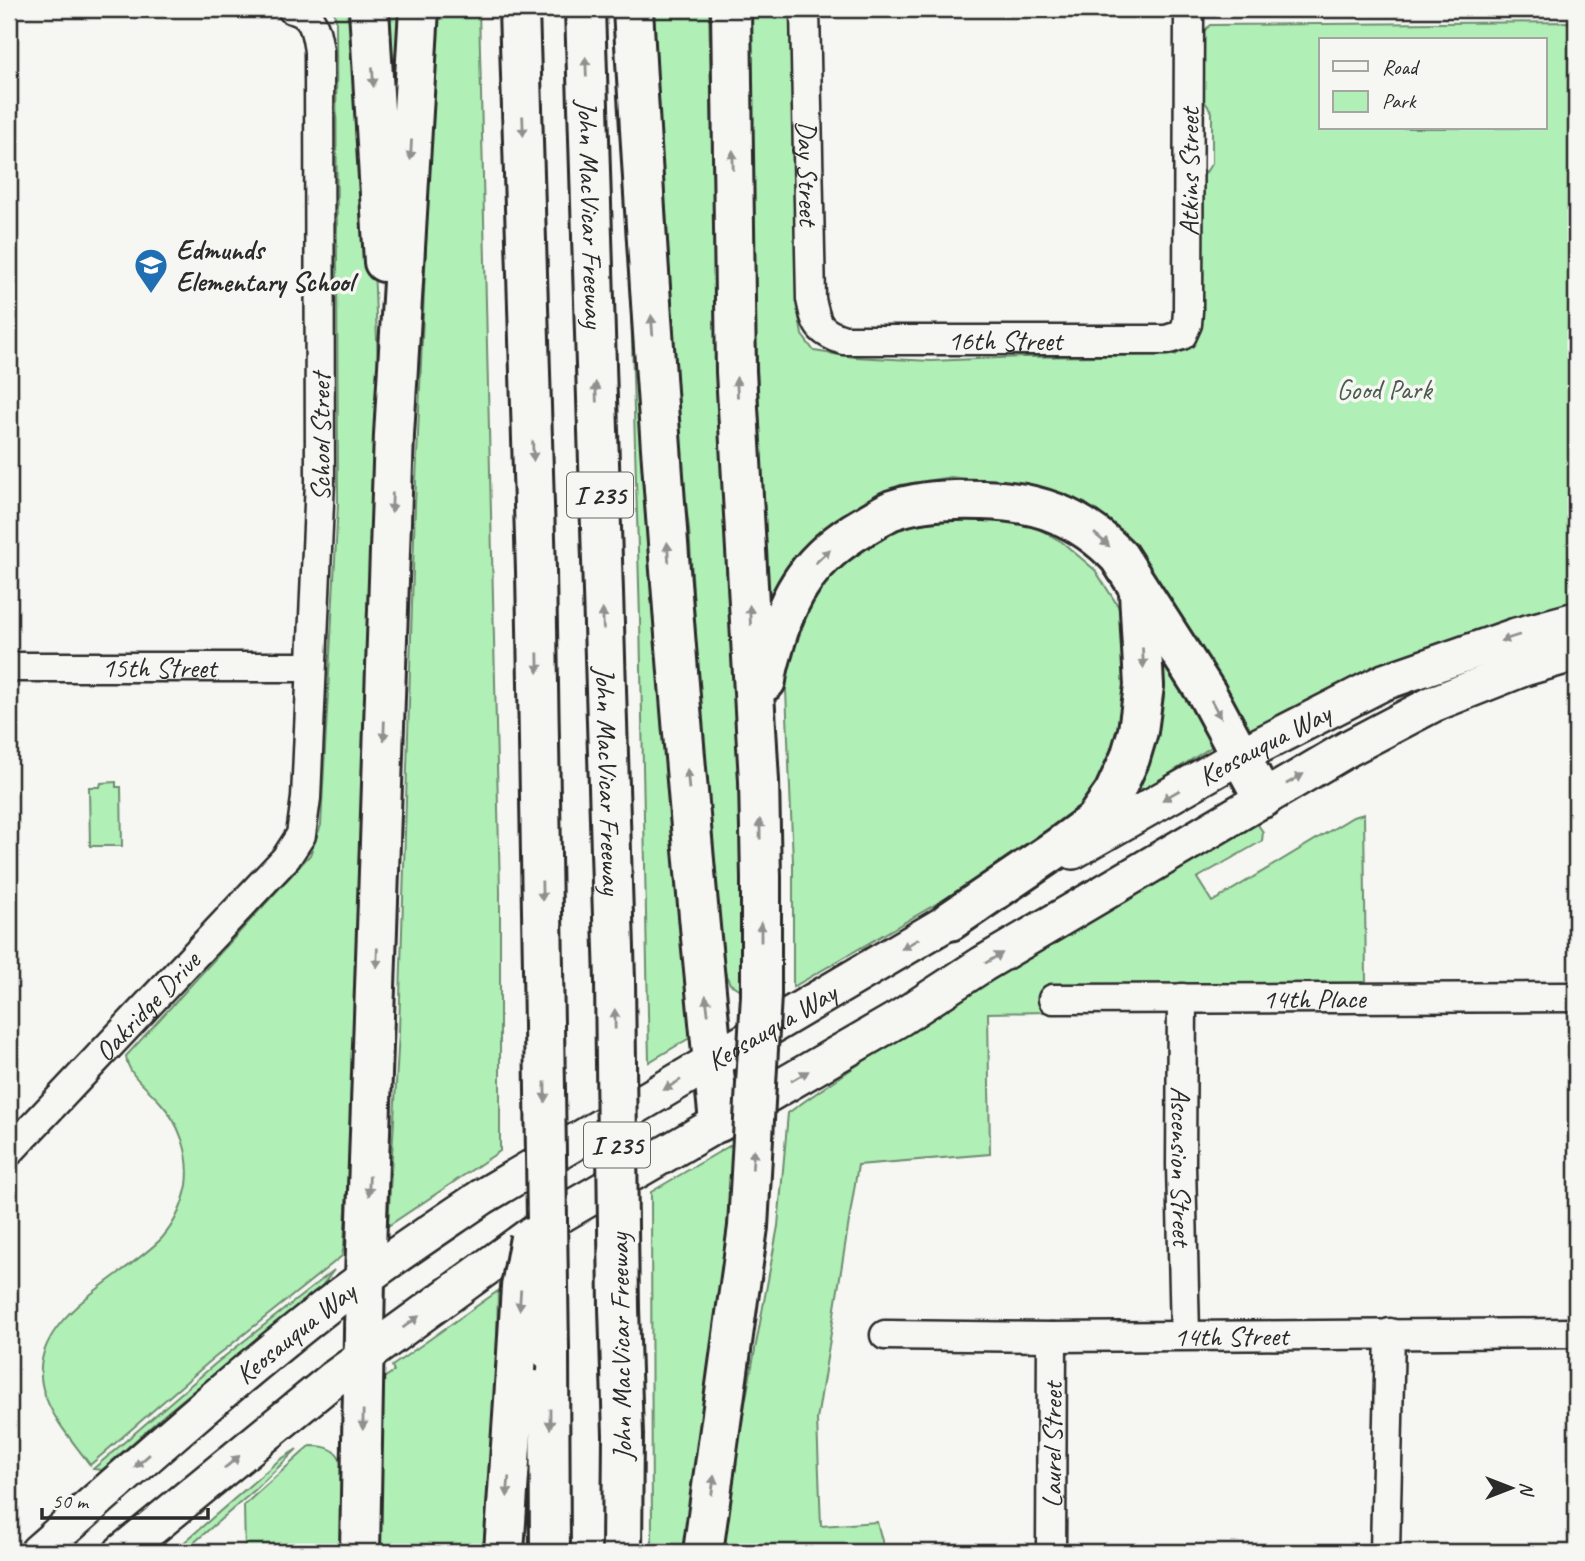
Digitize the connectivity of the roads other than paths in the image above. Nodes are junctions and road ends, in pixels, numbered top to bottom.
1 (369, 9) edge
2 (419, 9) edge
3 (519, 9) edge
4 (584, 9) edge
5 (633, 9) edge
6 (731, 9) edge
7 (805, 9) edge
8 (1189, 9) edge
9 (300, 13) edge
10 (826, 335) joint
11 (1182, 335) joint
12 (394, 435) junction
13 (1139, 590) junction
14 (1576, 620) edge
15 (1576, 653) edge
16 (9, 667) edge
17 (311, 667) junction
18 (1524, 668) junction
19 (1576, 668) edge
20 (1241, 755) junction
21 (759, 780) junction
22 (1263, 797) junction
23 (286, 858) joint
24 (950, 921) junction
25 (1576, 997) edge
26 (1182, 998) junction
27 (1053, 999) dead end
28 (713, 1061) junction
29 (719, 1122) junction
30 (9, 1152) edge
31 (545, 1160) junction
32 (365, 1278) junction
33 (1390, 1333) junction
34 (1576, 1333) edge
35 (1185, 1334) junction
36 (886, 1335) dead end
37 (1052, 1336) junction
38 (364, 1357) junction
39 (38, 1552) edge
40 (122, 1552) edge
41 (360, 1552) edge
42 (504, 1552) edge
43 (550, 1552) edge
44 (622, 1552) edge
45 (702, 1552) edge
46 (1051, 1552) edge
47 (1385, 1552) edge

1 -> 12 highway
2 -> 12 highway
3 -> 31 highway, I 235, bridge
44 -> 4 highway, John MacVicar Freeway / I 235, bridge
28 -> 5 highway
21 -> 6 highway
7 - 10 street, Day Street
8 - 11 street, Atkins Street
9 - 17 street, School Street
10 - 11 street, 16th Street
12 -> 32 highway
13 -> 20 highway
21 -> 13 highway
13 -> 24 highway
14 -> 20 main road, Keosauqua Way
15 - 18 main road, Keosauqua Way
16 - 17 street, 15th Street
17 - 23 street, School Street
18 - 19 main road
22 -> 18 main road, Keosauqua Way
20 - 22 highway
20 -> 24 main road, Keosauqua Way
45 -> 21 highway, bridge
29 -> 22 main road, Keosauqua Way
23 - 30 street, Oakridge Drive
24 -> 28 main road, Keosauqua Way
25 - 26 street, 14th Place
26 - 27 street, 14th Place
26 - 35 street, Ascension Street
28 - 29 highway
28 -> 32 main road, Keosauqua Way
38 -> 29 main road, Keosauqua Way
31 -> 42 highway, bridge
31 -> 43 highway, I 235, bridge
32 - 38 highway
32 -> 39 main road, Keosauqua Way
33 - 34 street, 14th Street
33 - 35 street, 14th Street
33 - 47 street
35 - 37 street, 14th Street
36 - 37 street, 14th Street
37 - 46 street, Laurel Street
40 -> 38 main road, Keosauqua Way
38 -> 41 highway

